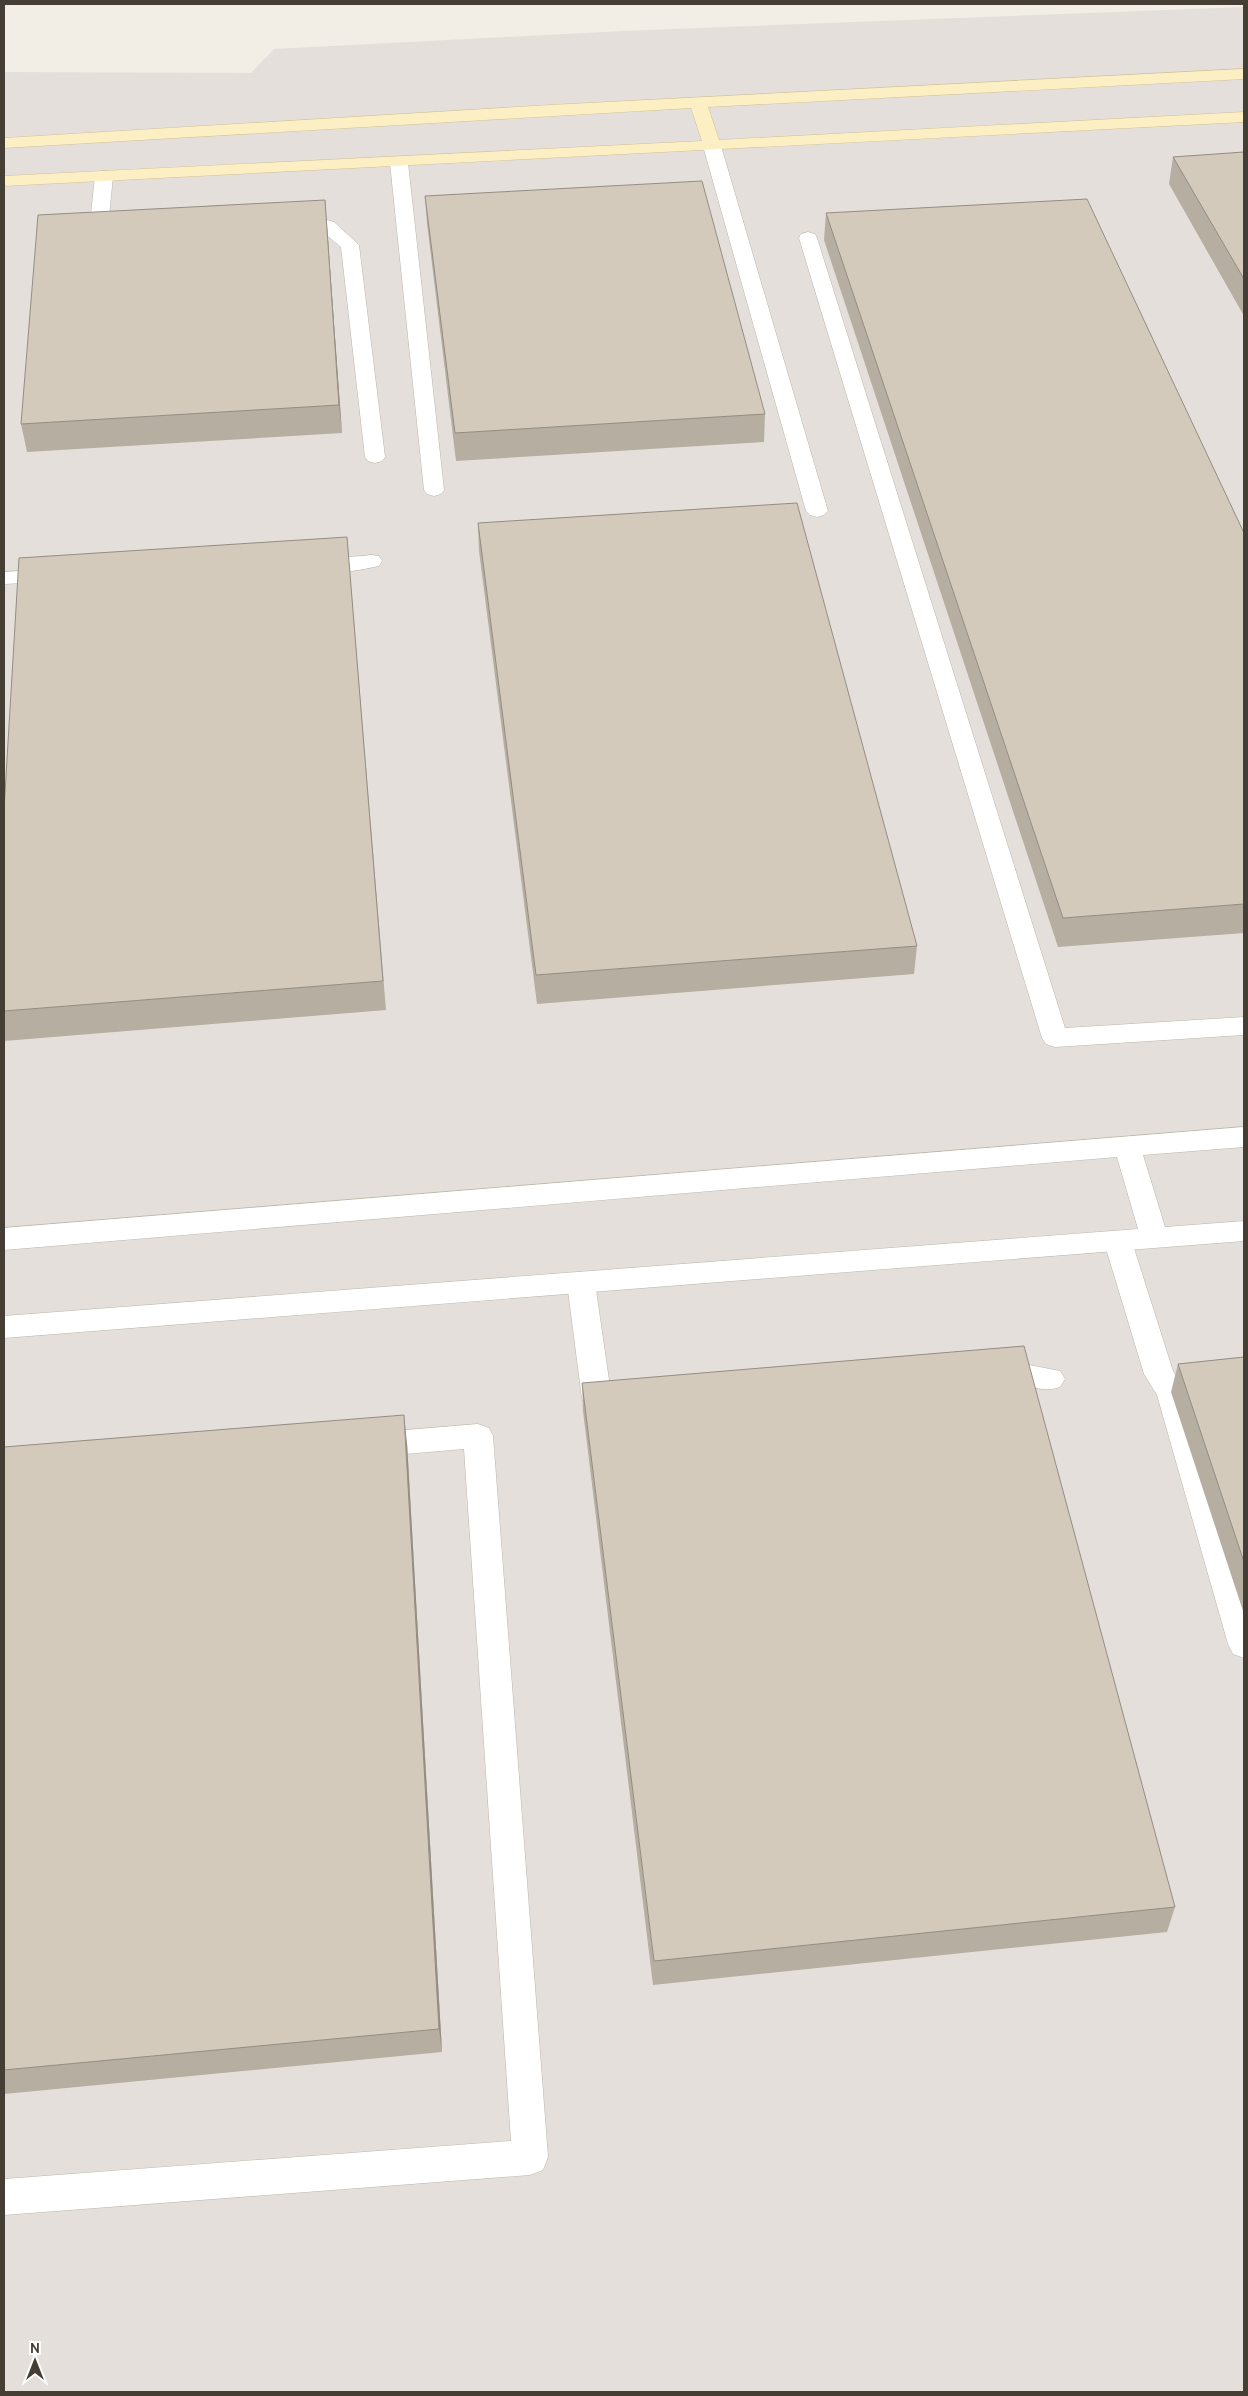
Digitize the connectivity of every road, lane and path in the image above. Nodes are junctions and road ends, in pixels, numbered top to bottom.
1 (1244, 74) edge
2 (832, 95) junction
3 (698, 102) junction
4 (1244, 117) edge
5 (850, 139) junction
6 (4, 143) edge
7 (712, 146) junction
8 (400, 162) junction
9 (104, 176) junction
10 (4, 181) edge
11 (268, 228) edge
12 (138, 232) edge
13 (808, 238) dead end
14 (375, 457) dead end
15 (434, 490) dead end
16 (817, 511) dead end
17 (372, 561) dead end
18 (290, 567) edge
19 (73, 575) edge
20 (4, 578) edge
21 (1244, 1026) edge
22 (1244, 1138) edge
23 (1127, 1146) junction
24 (1244, 1231) edge
25 (1155, 1238) junction
26 (4, 1239) edge
27 (1118, 1242) junction
28 (581, 1283) junction
29 (4, 1327) edge
30 (970, 1377) edge
31 (1050, 1379) dead end
32 (646, 1396) edge
33 (348, 1446) edge
34 (1244, 1644) edge
35 (4, 2197) edge

1 - 2 street
2 - 3 street
2 - 5 street
3 - 6 street
3 - 7 street
4 - 5 street
5 - 7 street
7 - 8 street
7 - 16 street
8 - 9 street
8 - 15 street
9 - 10 street
9 - 12 street
11 - 14 street
13 - 21 street
17 - 18 street
19 - 20 street
22 - 23 street
23 - 25 street
23 - 26 street
24 - 25 street
25 - 27 street
27 - 28 street
27 - 34 street
28 - 29 street
28 - 32 street
30 - 31 street
33 - 35 street

